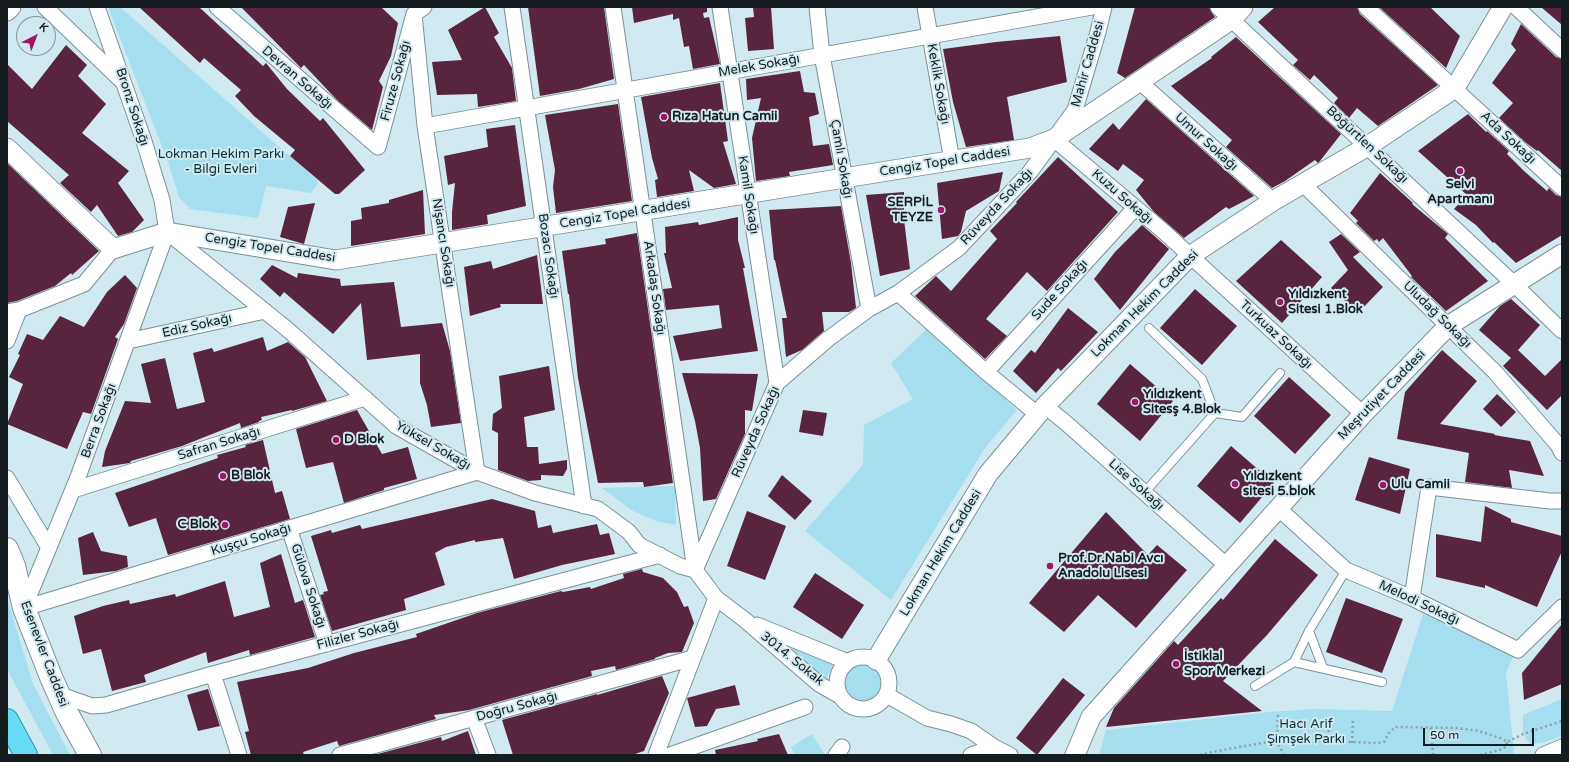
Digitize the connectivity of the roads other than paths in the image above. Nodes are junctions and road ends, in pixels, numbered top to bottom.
1 (11, 7) edge
2 (45, 7) edge
3 (97, 7) edge
4 (217, 7) edge
5 (512, 7) edge
6 (613, 7) edge
7 (720, 7) edge
8 (817, 7) edge
9 (925, 7) edge
10 (1092, 7) edge
11 (1104, 7) edge
12 (1366, 7) edge
13 (1503, 7) edge
14 (1516, 7) edge
15 (415, 9) edge
16 (7, 11) edge
17 (1231, 11) edge
18 (930, 36) junction
19 (1562, 50) edge
20 (822, 55) junction
21 (729, 71) junction
22 (1140, 82) junction
23 (125, 84) junction
24 (1455, 88) junction
25 (625, 90) junction
26 (527, 108) junction
27 (425, 126) junction
28 (1054, 139) junction
29 (1368, 146) junction
30 (378, 147) joint
31 (7, 148) edge
32 (952, 161) junction
33 (844, 178) junction
34 (1303, 184) junction
35 (1562, 188) edge
36 (748, 194) junction
37 (1273, 201) junction
38 (1135, 208) junction
39 (643, 211) junction
40 (544, 227) junction
41 (167, 232) junction
42 (443, 243) junction
43 (113, 249) junction
44 (1562, 254) edge
45 (1190, 256) junction
46 (1514, 284) junction
47 (898, 293) junction
48 (869, 310) junction
49 (13, 311) edge
50 (265, 311) junction
51 (1448, 326) junction
52 (1149, 328) dead end
53 (1562, 331) edge
54 (7, 341) edge
55 (128, 341) junction
56 (986, 372) junction
57 (1280, 373) dead end
58 (776, 383) junction
59 (365, 398) junction
60 (1041, 410) junction
61 (1215, 413) junction
62 (1363, 414) junction
63 (1561, 447) edge
64 (478, 472) junction
65 (7, 478) edge
66 (73, 490) junction
67 (1145, 492) junction
68 (1562, 501) edge
69 (584, 506) junction
70 (1278, 508) junction
71 (289, 528) junction
72 (48, 548) junction
73 (7, 549) edge
74 (660, 555) junction
75 (1226, 565) junction
76 (695, 570) junction
77 (1346, 570) junction
78 (716, 598) junction
79 (1412, 598) junction
80 (1562, 607) edge
81 (24, 608) junction
82 (745, 620) junction
83 (1309, 631) junction
84 (327, 644) junction
85 (693, 658) junction
86 (876, 660) junction
87 (848, 662) junction
88 (1294, 662) junction
89 (1323, 668) junction
90 (213, 674) junction
91 (1382, 682) dead end
92 (1255, 686) dead end
93 (58, 694) junction
94 (886, 695) junction
95 (840, 696) junction
96 (805, 708) dead end
97 (474, 718) junction
98 (7, 720) edge
99 (992, 751) edge
100 (26, 755) edge
101 (90, 755) edge
102 (239, 755) edge
103 (340, 755) edge
104 (488, 755) edge
105 (656, 755) edge
106 (670, 755) edge
107 (971, 755) edge
108 (1010, 755) edge
109 (1075, 755) edge

1 - 16 street
2 - 23 street
3 - 23 street, Bronz Sokağı
4 - 30 street, Devran Sokağı
5 - 26 street, Bozacı Sokağı
6 - 25 street, Arkadaş Sokağı
7 - 21 street, Kamil Sokağı
8 - 20 street, Çamlı Sokağı
9 - 18 street, Keklik Sokağı
10 - 18 street, Melek Sokağı
11 - 28 street, Mahir Caddesi
12 - 24 street, Ada Sokağı
13 - 24 street, Lokman Hekim Caddesi
14 - 19 street
15 - 27 street, Nişancı Sokağı
15 - 30 street, Firuze Sokağı
17 - 22 street, Cengiz Topel Caddesi
17 - 29 street, Böğürtlen Sokağı
18 - 20 street, Melek Sokağı
18 - 32 street, Keklik Sokağı
20 - 21 street, Melek Sokağı
20 - 33 street, Çamlı Sokağı
21 - 25 street, Melek Sokağı
21 - 36 street, Kamil Sokağı
22 - 28 street, Cengiz Topel Caddesi
22 - 37 street, Umur Sokağı
23 - 41 street, Bronz Sokağı
24 - 29 street, Lokman Hekim Caddesi
24 - 35 street, Ada Sokağı
25 - 26 street, Melek Sokağı
25 - 39 street, Arkadaş Sokağı
26 - 27 street, Melek Sokağı
26 - 40 street, Bozacı Sokağı
27 - 42 street, Nişancı Sokağı
28 - 32 street, Cengiz Topel Caddesi
28 - 38 street, Kuzu Sokağı
28 - 47 street, Rüveyda Sokağı
29 - 34 street, Lokman Hekim Caddesi
29 - 46 street, Böğürtlen Sokağı
31 - 43 street
32 - 33 street, Cengiz Topel Caddesi
33 - 36 street, Cengiz Topel Caddesi
33 - 48 street, Çamlı Sokağı
34 - 37 street, Lokman Hekim Caddesi
34 - 51 street, Uludağ Sokağı
36 - 39 street, Cengiz Topel Caddesi
36 - 58 street, Kamil Sokağı
37 - 45 street, Lokman Hekim Caddesi
38 - 45 street, Kuzu Sokağı
38 - 56 street, Sude Sokağı
39 - 40 street, Cengiz Topel Caddesi
39 - 76 street, Arkadaş Sokağı
40 - 42 street, Cengiz Topel Caddesi
40 - 69 street, Bozacı Sokağı
41 - 42 street, Cengiz Topel Caddesi
41 - 43 street, Cengiz Topel Caddesi
41 - 50 street, Yüksel Sokağı
41 - 55 street, Berra Sokağı
42 - 64 street, Nişancı Sokağı
43 - 49 street
44 - 46 street, Meşrutiyet Caddesi
45 - 60 street, Lokman Hekim Caddesi
45 - 62 street, Turkuaz Sokağı
46 - 51 street, Meşrutiyet Caddesi
46 - 53 street, Böğürtlen Sokağı
47 - 48 street, Rüveyda Sokağı
47 - 56 street
48 - 58 street, Rüveyda Sokağı
49 - 54 street
50 - 55 street, Ediz Sokağı
50 - 59 street, Yüksel Sokağı
51 - 62 street, Meşrutiyet Caddesi
51 - 63 street, Uludağ Sokağı
52 - 61 lane
55 - 66 street, Berra Sokağı
56 - 60 street
57 - 61 lane
58 - 76 street, Rüveyda Sokağı
59 - 64 street, Yüksel Sokağı
59 - 66 street, Safran Sokağı
60 - 67 street, Lise Sokağı
60 - 86 street, Lokman Hekim Caddesi
61 - 67 lane
62 - 70 street, Meşrutiyet Caddesi
64 - 69 street, Yüksel Sokağı
64 - 71 street, Kuşçu Sokağı
65 - 72 street
66 - 72 street, Berra Sokağı
67 - 75 street, Lise Sokağı
68 - 79 street
69 - 74 street, Yüksel Sokağı
70 - 75 street, Meşrutiyet Caddesi
70 - 77 street, Melodi Sokağı
71 - 81 street, Kuşçu Sokağı
71 - 84 street, Gülova Sokağı
72 - 81 street, Berra Sokağı
73 - 81 main road, Esenevler Caddesi
74 - 76 street, Yüksel Sokağı
74 - 84 street, Filizler Sokağı
75 - 109 street, Meşrutiyet Caddesi
76 - 78 street
77 - 79 street, Melodi Sokağı
77 - 83 lane
78 - 82 street, 3014. Sokak
78 - 85 street
79 - 80 street, Melodi Sokağı
81 - 93 main road, Esenevler Caddesi
82 - 87 street, 3014. Sokak
82 - 95 street, 3014. Sokak
83 - 88 lane
83 - 89 lane
84 - 90 street, Filizler Sokağı
85 - 97 street, Doğru Sokağı
85 - 105 street
86 - 87 street
86 - 94 street
87 - 95 street
88 - 89 lane
88 - 92 lane
89 - 91 lane
90 - 93 street, Filizler Sokağı
90 - 102 street
93 - 101 main road, Esenevler Caddesi
94 - 95 street
94 - 99 street
96 - 106 street
97 - 103 street, Doğru Sokağı
97 - 104 street
98 - 100 highway
99 - 107 street
99 - 108 street

